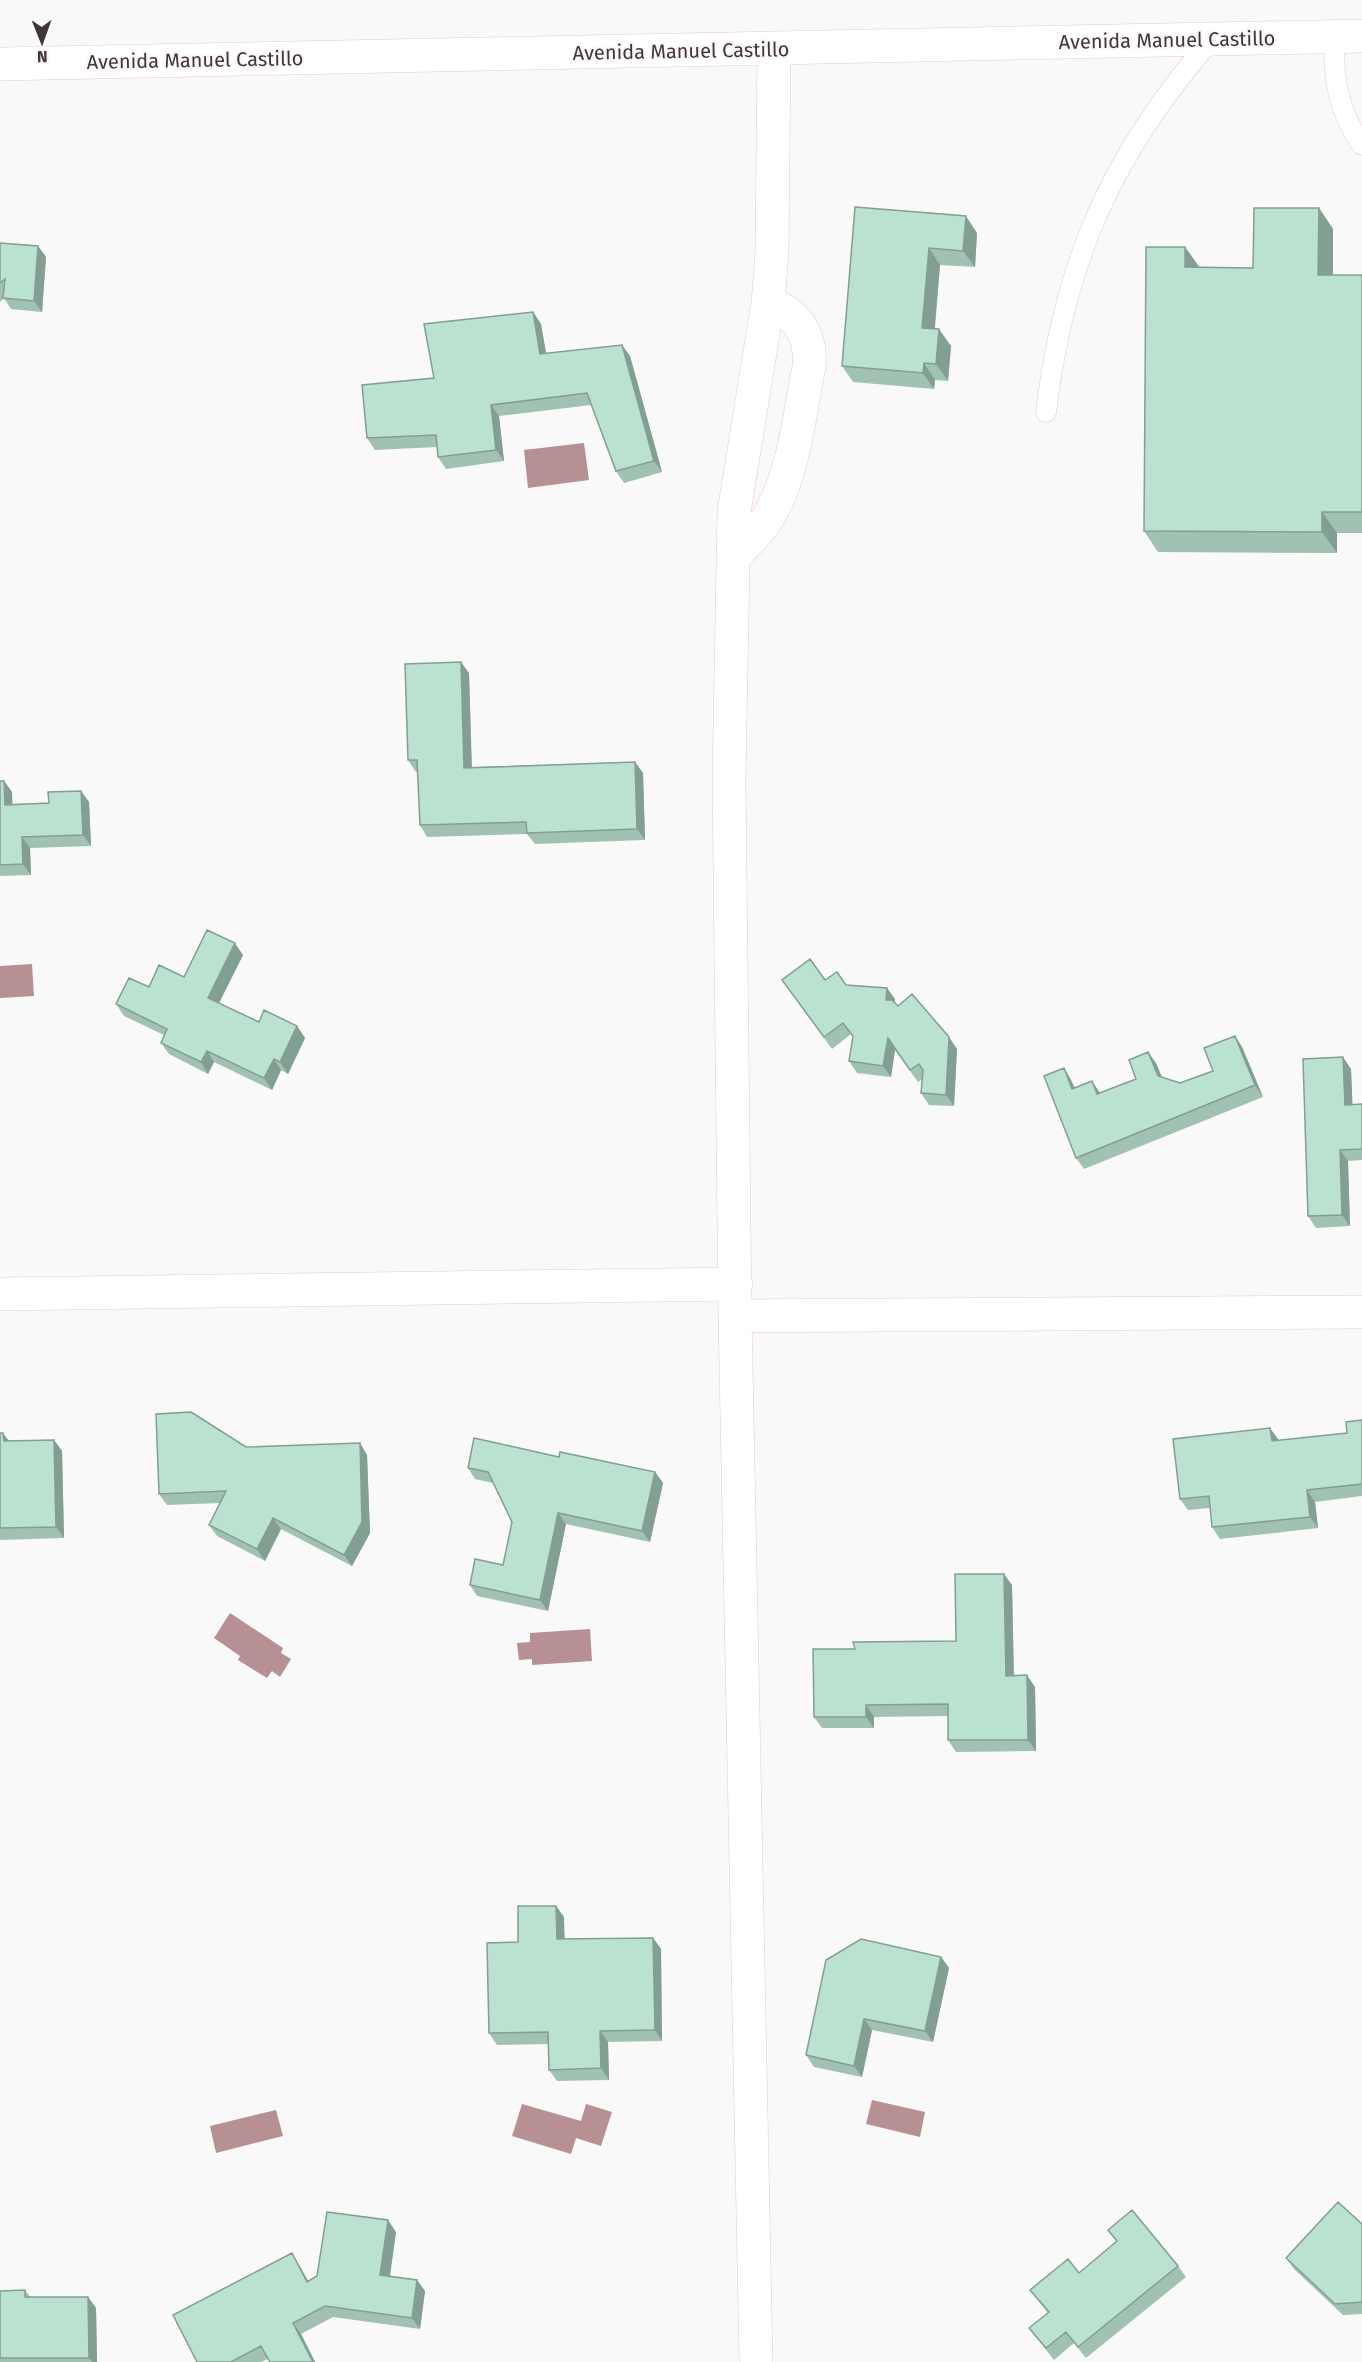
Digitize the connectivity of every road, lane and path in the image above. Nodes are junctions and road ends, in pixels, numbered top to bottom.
1 (1349, 36) edge
2 (1212, 39) junction
3 (774, 49) junction
4 (0, 64) edge
5 (1362, 145) edge
6 (768, 303) junction
7 (1046, 412) dead end
8 (734, 556) junction
9 (0, 1294) edge
10 (736, 1300) junction
11 (1362, 1312) edge
12 (756, 2362) edge

1 - 2 street, Avenida Manuel Castillo
1 - 5 lane
2 - 3 street, Avenida Manuel Castillo
2 - 7 lane
3 - 4 street, Avenida Manuel Castillo
3 - 6 street
6 - 8 street
6 - 8 street
8 - 10 street
9 - 10 street
10 - 11 street
10 - 12 street

